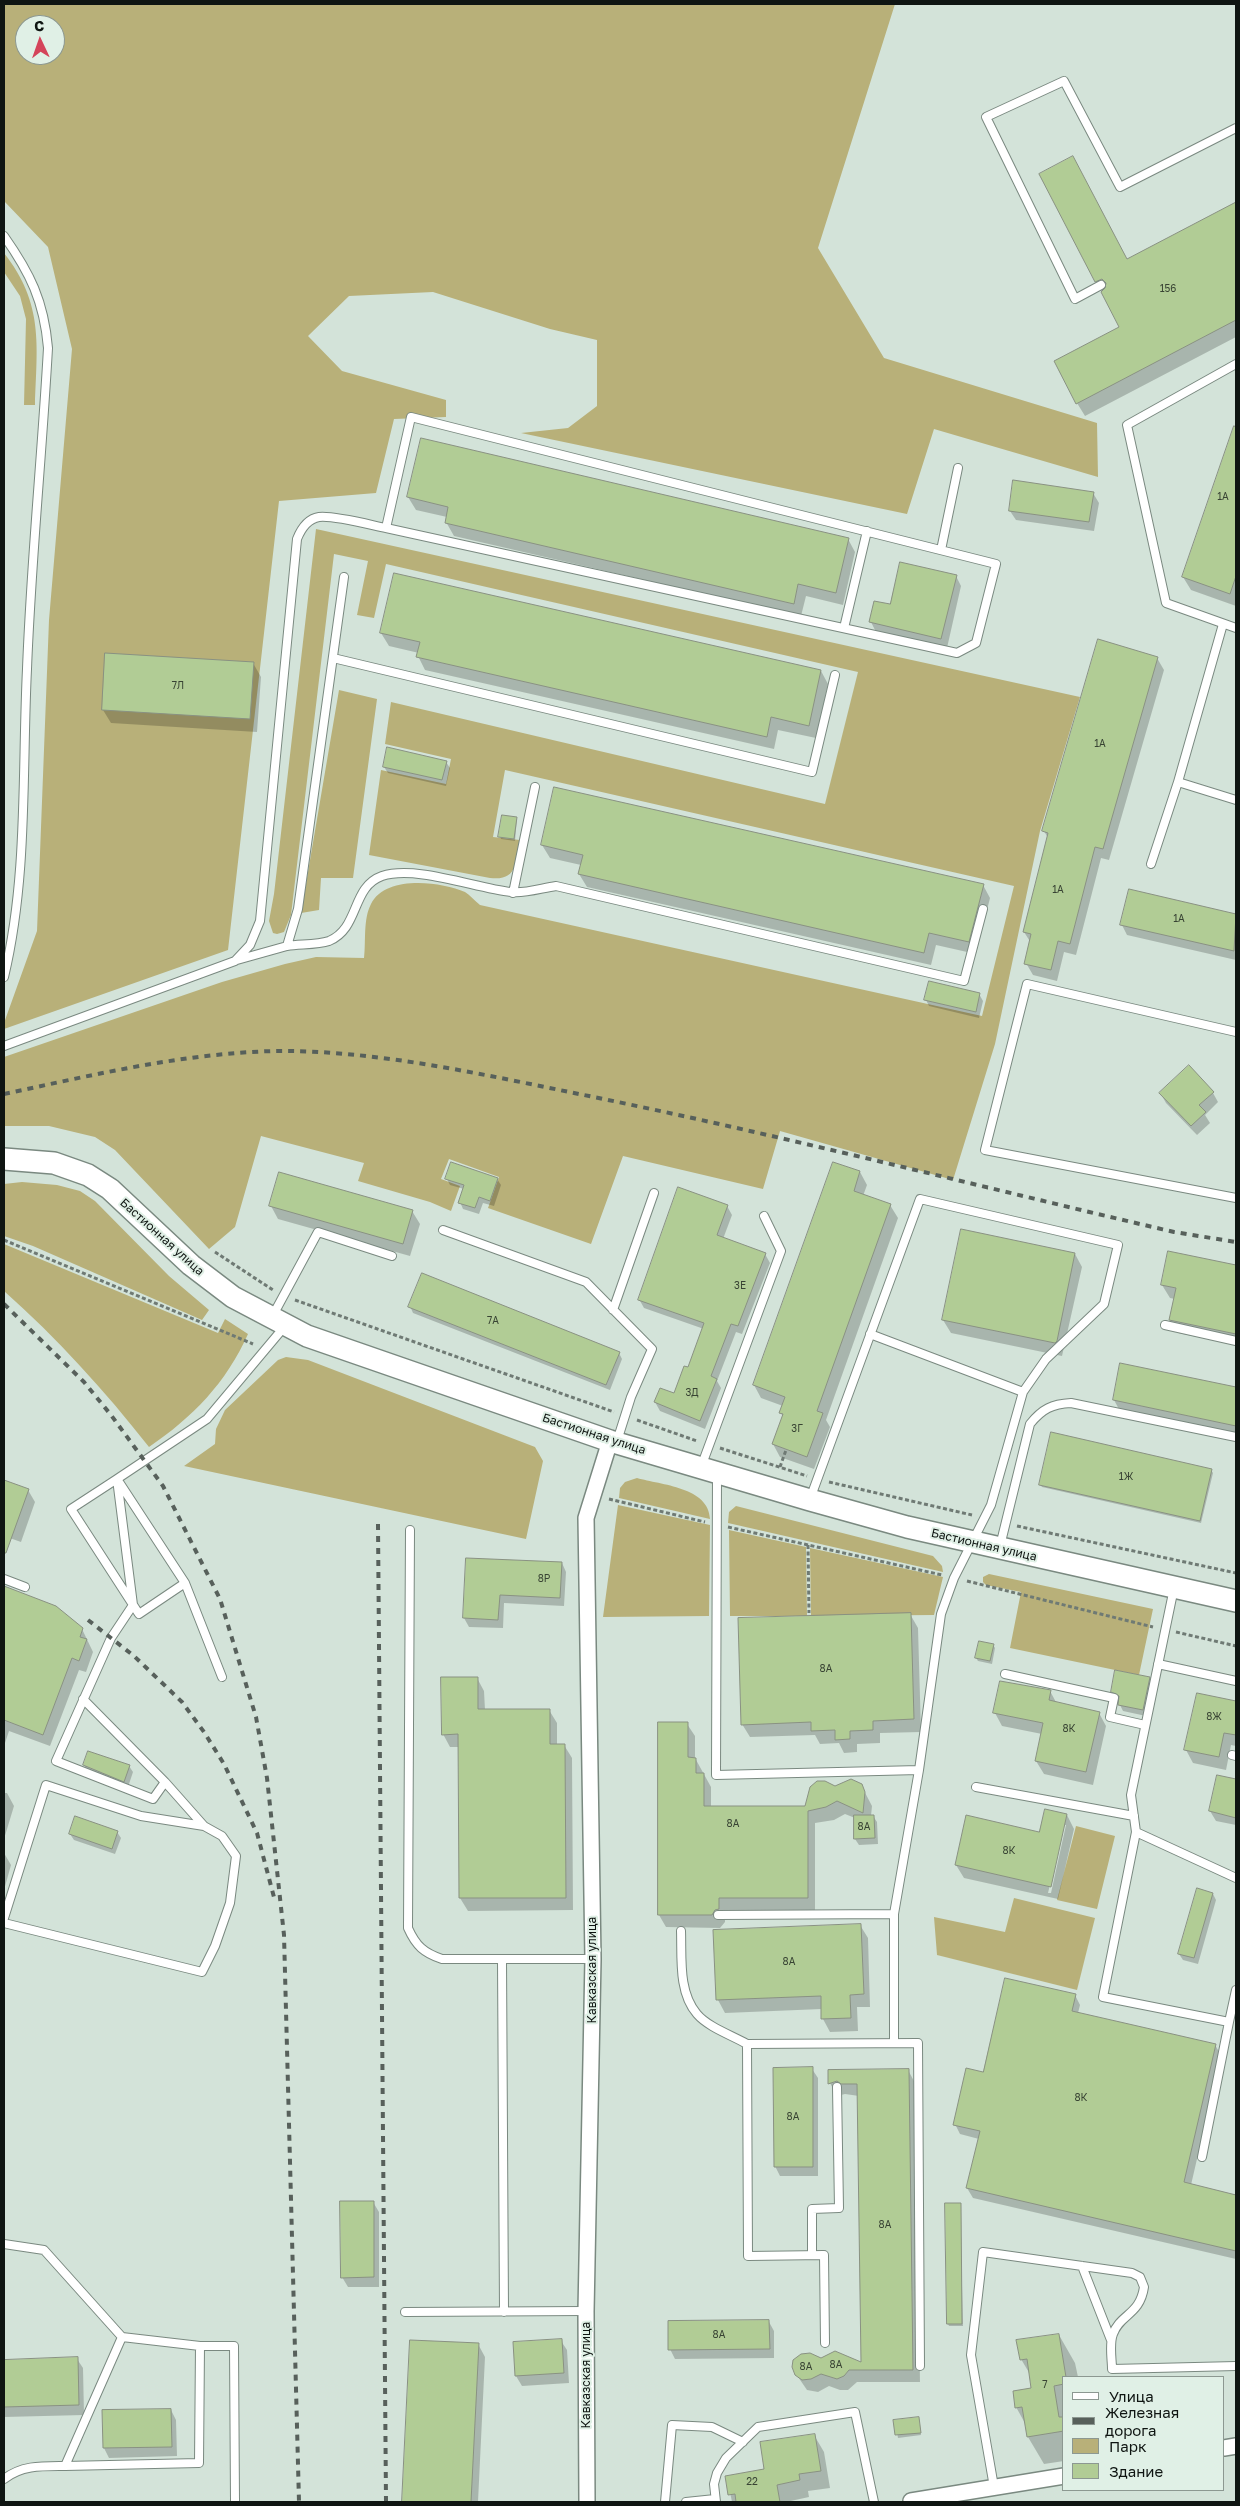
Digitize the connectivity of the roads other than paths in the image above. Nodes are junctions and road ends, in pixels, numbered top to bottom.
1 (1236, 128) edge
2 (4, 236) edge
3 (1101, 285) dead end
4 (1236, 364) edge
5 (958, 468) dead end
6 (386, 528) junction
7 (867, 531) junction
8 (941, 550) junction
9 (344, 577) dead end
10 (1223, 624) junction
11 (844, 628) junction
12 (1236, 628) edge
13 (333, 658) junction
14 (835, 675) dead end
15 (1178, 782) junction
16 (535, 787) dead end
17 (1236, 800) edge
18 (1151, 864) dead end
19 (513, 893) junction
20 (983, 909) dead end
21 (287, 946) junction
22 (235, 961) junction
23 (4, 977) edge
24 (1236, 1032) edge
25 (4, 1046) edge
26 (4, 1159) edge
27 (654, 1193) dead end
28 (1236, 1198) edge
29 (764, 1216) dead end
30 (443, 1230) dead end
31 (392, 1256) dead end
32 (613, 1310) junction
33 (278, 1322) junction
34 (1165, 1325) dead end
35 (870, 1334) junction
36 (1236, 1341) edge
37 (1023, 1392) junction
38 (1236, 1437) edge
39 (613, 1442) junction
40 (709, 1470) junction
41 (117, 1479) junction
42 (810, 1500) junction
43 (410, 1530) dead end
44 (974, 1542) junction
45 (999, 1548) junction
46 (4, 1579) edge
47 (185, 1583) junction
48 (25, 1587) dead end
49 (1174, 1588) junction
50 (1236, 1601) edge
51 (133, 1604) junction
52 (1158, 1664) junction
53 (1005, 1674) dead end
54 (222, 1677) dead end
55 (1236, 1681) edge
56 (83, 1699) junction
57 (1145, 1725) junction
58 (919, 1770) junction
59 (165, 1782) junction
60 (976, 1787) dead end
61 (1134, 1816) junction
62 (204, 1826) junction
63 (1136, 1832) junction
64 (1236, 1876) edge
65 (894, 1914) junction
66 (718, 1915) dead end
67 (4, 1918) edge
68 (4, 1923) edge
69 (681, 1931) dead end
70 (593, 1959) junction
71 (502, 1960) junction
72 (1236, 1990) edge
73 (1229, 2022) junction
74 (894, 2043) junction
75 (747, 2044) junction
76 (837, 2087) dead end
77 (1202, 2157) dead end
78 (4, 2244) edge
79 (812, 2255) junction
80 (1082, 2266) junction
81 (586, 2311) junction
82 (405, 2312) dead end
83 (504, 2312) junction
84 (122, 2337) junction
85 (1111, 2340) junction
86 (825, 2343) dead end
87 (200, 2346) junction
88 (920, 2366) dead end
89 (1236, 2366) edge
90 (1111, 2373) edge
91 (743, 2442) junction
92 (64, 2466) junction
93 (1062, 2476) edge
94 (4, 2479) edge
95 (994, 2488) junction
96 (715, 2501) edge
97 (235, 2502) edge
98 (588, 2502) edge
99 (665, 2502) edge
100 (686, 2502) edge
101 (874, 2502) edge
102 (909, 2502) edge

1 - 3 lane
2 - 23 lane
4 - 10 lane
5 - 8 lane
6 - 7 lane
6 - 11 lane
6 - 22 lane
7 - 8 lane
7 - 11 lane
8 - 11 lane
9 - 13 lane
10 - 12 lane
10 - 15 lane
13 - 14 lane
13 - 21 lane
15 - 17 lane
15 - 18 lane
16 - 19 lane
19 - 20 lane
19 - 21 lane
21 - 22 lane
22 - 25 lane
24 - 28 lane
26 - 33 main road, Бастионная улица
27 - 32 lane
29 - 40 lane
30 - 32 lane
31 - 33 lane
32 - 39 lane
33 - 39 main road, Бастионная улица
33 - 41 lane
34 - 36 lane
35 - 37 lane
35 - 37 lane
35 - 42 lane
37 - 44 lane
38 - 45 lane
39 - 40 main road, Бастионная улица
39 - 70 street, Кавказская улица
40 - 42 main road, Бастионная улица
40 - 58 lane
41 - 47 lane
41 - 51 lane
41 - 51 lane
42 - 44 main road, Бастионная улица
43 - 71 lane
44 - 45 main road, Бастионная улица
44 - 58 lane
45 - 49 main road, Бастионная улица
46 - 48 lane
47 - 51 lane
47 - 54 lane
49 - 50 main road, Бастионная улица
49 - 52 lane
51 - 56 lane
52 - 55 lane
52 - 57 lane
53 - 57 lane
56 - 59 lane
56 - 59 lane
57 - 61 lane
58 - 65 lane
59 - 62 lane
60 - 61 lane
61 - 63 lane
62 - 67 lane
62 - 68 lane
63 - 64 lane
63 - 73 lane
65 - 66 lane
65 - 74 lane
69 - 75 lane
70 - 71 lane
70 - 81 street, Кавказская улица
71 - 83 lane
72 - 73 lane
73 - 77 lane
74 - 75 lane
74 - 88 lane
75 - 79 lane
76 - 79 lane
78 - 84 lane
79 - 86 lane
80 - 85 lane
80 - 85 lane
80 - 95 lane
81 - 83 lane
81 - 98 street, Кавказская улица
82 - 83 lane
84 - 87 lane
84 - 92 lane
85 - 90 lane
87 - 92 lane
87 - 97 lane
89 - 90 lane
91 - 96 lane
91 - 99 lane
91 - 101 lane
92 - 94 lane
93 - 95 street
95 - 102 street
96 - 100 lane

